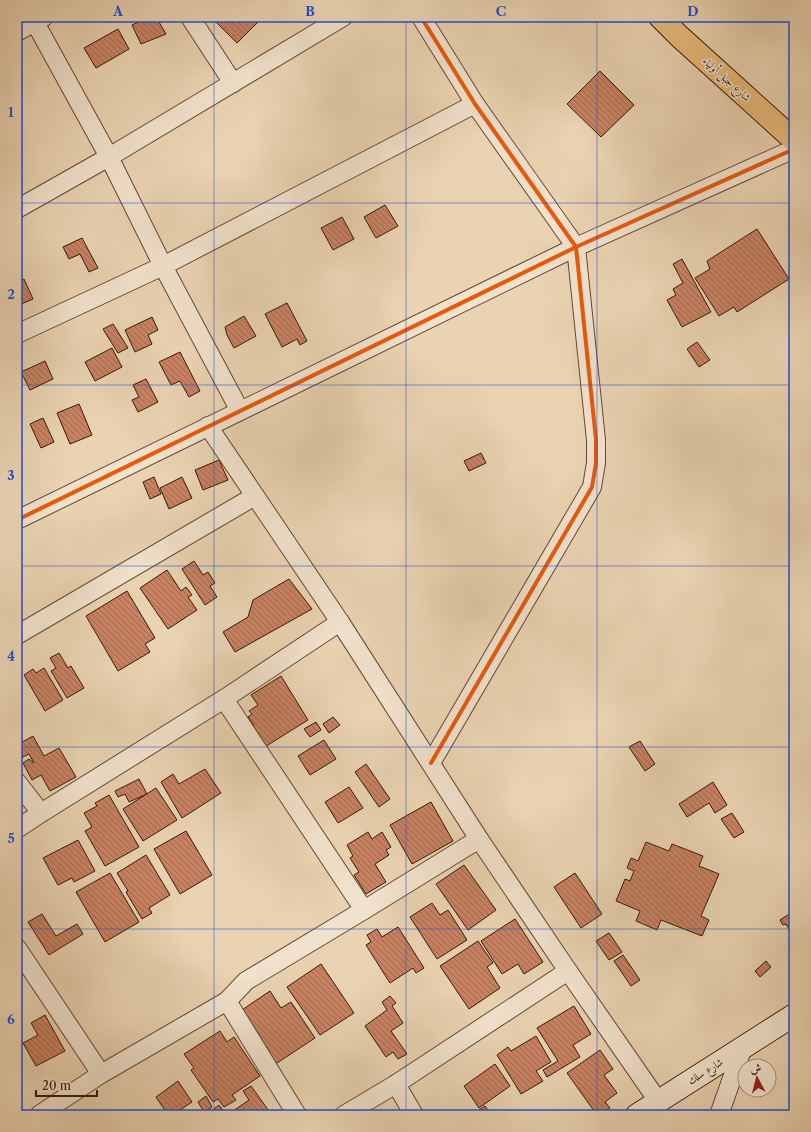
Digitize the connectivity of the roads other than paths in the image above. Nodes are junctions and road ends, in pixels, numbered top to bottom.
1 (190, 17) edge
2 (421, 17) edge
3 (660, 17) edge
4 (339, 18) edge
5 (37, 19) edge
6 (17, 32) edge
7 (233, 83) junction
8 (475, 104) junction
9 (794, 140) edge
10 (794, 149) edge
11 (109, 157) junction
12 (17, 209) edge
13 (576, 247) junction
14 (163, 266) junction
15 (17, 334) edge
16 (240, 411) junction
17 (208, 426) junction
18 (255, 496) junction
19 (17, 520) edge
20 (340, 622) junction
21 (17, 636) edge
22 (224, 699) junction
23 (431, 764) junction
24 (17, 782) edge
25 (41, 813) junction
26 (17, 829) edge
27 (479, 839) junction
28 (364, 910) junction
29 (17, 948) edge
30 (568, 971) junction
31 (227, 1001) junction
32 (794, 1015) edge
33 (744, 1047) junction
34 (101, 1074) junction
35 (396, 1084) junction
36 (658, 1101) junction
37 (40, 1115) edge
38 (297, 1115) edge
39 (344, 1115) edge
40 (414, 1115) edge
41 (637, 1115) edge
42 (719, 1115) edge

1 - 7 street
2 - 8 street
3 - 9 highway, شارع جبل أولياء
4 - 7 street
5 - 6 street
5 - 11 street
7 - 11 street
8 - 13 street
8 - 14 street
10 - 13 street
11 - 12 street
11 - 14 street
13 - 16 street
13 - 23 street
14 - 15 street
14 - 16 street
16 - 17 street
17 - 18 street
17 - 19 street
18 - 20 street
18 - 21 street
20 - 22 street
20 - 23 street
22 - 25 street
22 - 28 street
23 - 27 street
24 - 25 street
25 - 26 street
27 - 28 street
27 - 30 street
28 - 31 street
29 - 34 street
30 - 35 street
30 - 36 street
31 - 34 street
31 - 38 street
32 - 33 street, شارع سلك
33 - 36 street, شارع سلك
33 - 42 street
34 - 37 street
35 - 39 street
35 - 40 street
36 - 41 street, شارع سلك

